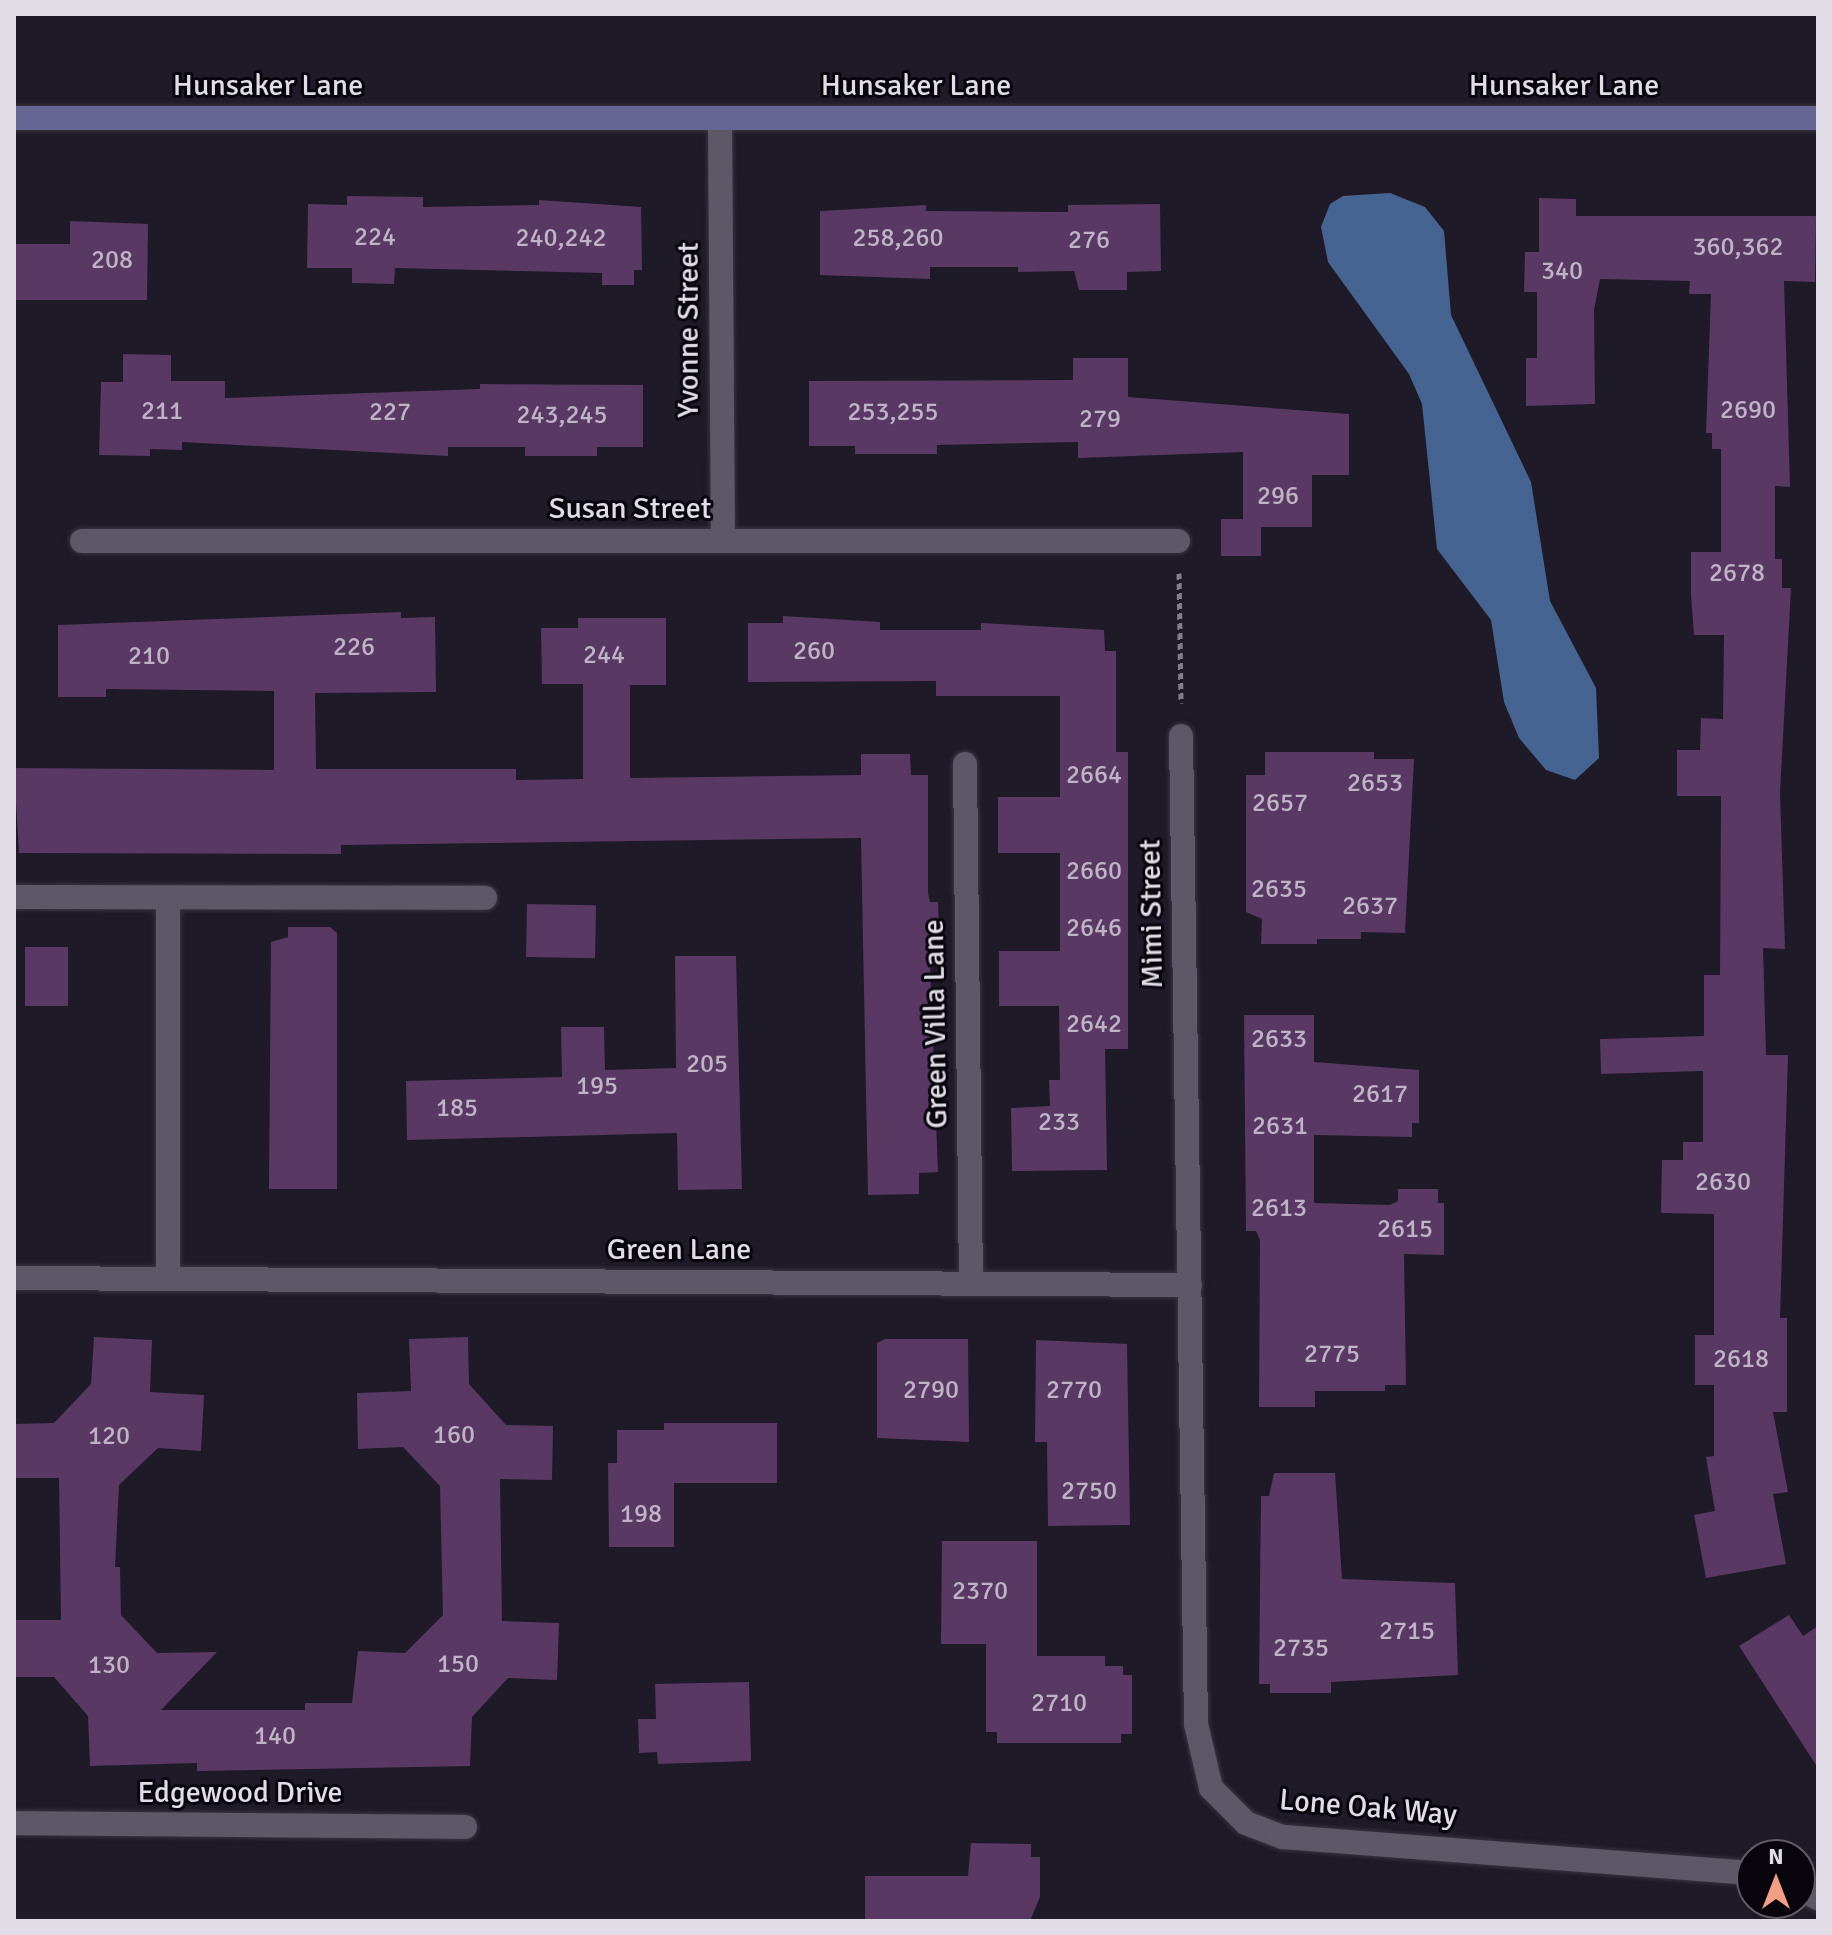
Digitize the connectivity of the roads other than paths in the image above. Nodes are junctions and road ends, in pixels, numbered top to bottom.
1 (14, 118) edge
2 (720, 118) junction
3 (1818, 118) edge
4 (82, 541) dead end
5 (723, 541) junction
6 (1178, 541) road end
7 (1181, 736) road end
8 (965, 764) dead end
9 (14, 897) edge
10 (168, 898) junction
11 (485, 898) dead end
12 (14, 1278) edge
13 (168, 1279) junction
14 (971, 1284) junction
15 (1190, 1285) junction
16 (14, 1823) edge
17 (465, 1827) dead end
18 (1736, 1872) edge

1 - 2 street, Hunsaker Lane
2 - 3 street, Hunsaker Lane
2 - 5 street, Yvonne Street
4 - 5 street, Susan Street
5 - 6 street, Susan Street
7 - 15 street, Mimi Street
8 - 14 street, Green Villa Lane
9 - 10 street
10 - 11 street
10 - 13 street
12 - 13 street, Green Lane
13 - 14 street, Green Lane
14 - 15 street, Green Lane
15 - 18 street, Lone Oak Way
16 - 17 street, Edgewood Drive

